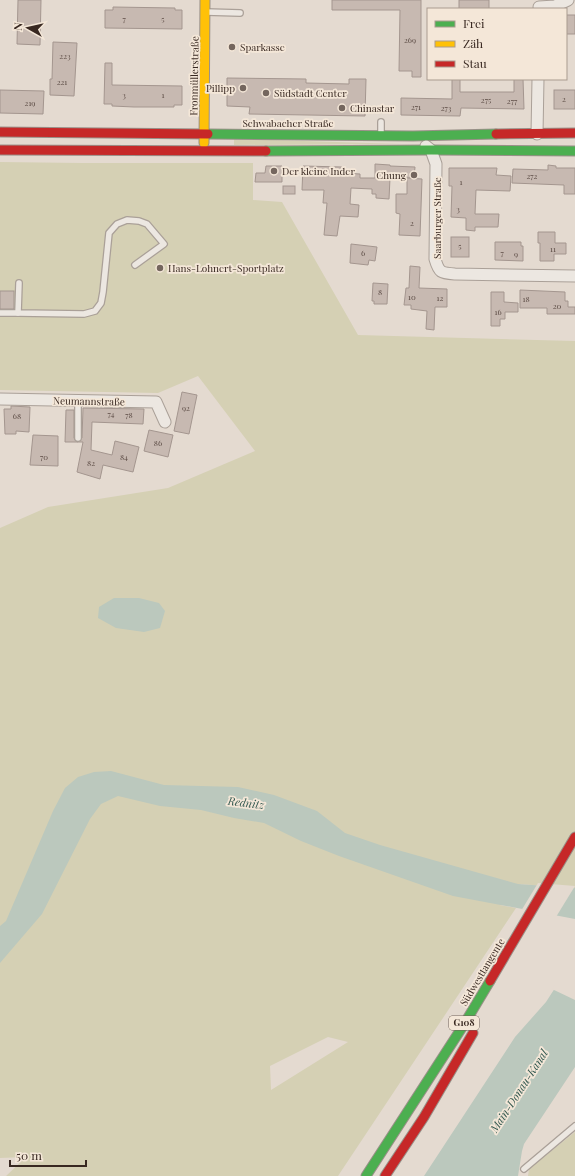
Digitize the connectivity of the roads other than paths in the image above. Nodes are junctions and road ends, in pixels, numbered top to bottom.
1 (205, 0) edge
2 (568, 0) edge
3 (539, 5) edge
4 (205, 12) junction
5 (240, 13) dead end
6 (538, 80) edge
7 (381, 122) dead end
8 (0, 132) edge
9 (575, 133) edge
10 (204, 134) junction
11 (537, 134) junction
12 (381, 135) junction
13 (413, 136) junction
14 (0, 150) edge
15 (431, 150) junction
16 (575, 151) edge
17 (204, 152) junction
18 (135, 265) dead end
19 (575, 276) edge
20 (19, 283) dead end
21 (0, 313) edge
22 (18, 313) junction
23 (0, 399) edge
24 (78, 401) junction
25 (165, 422) dead end
26 (78, 438) dead end
27 (575, 837) edge
28 (477, 1027) dead end
29 (448, 1077) junction
30 (407, 1113) junction
31 (432, 1122) dead end
32 (575, 1126) edge
33 (375, 1144) dead end
34 (524, 1169) dead end
35 (366, 1176) edge
36 (385, 1176) edge

1 - 4 main road, Fronmüllerstraße
2 - 3 street
4 - 5 lane
4 - 10 main road, Fronmüllerstraße
6 - 11 street
7 - 12 lane
8 - 10 main road, Schwabacher Straße
9 - 11 main road, Schwabacher Straße
10 - 12 main road, Schwabacher Straße
10 - 17 main road, Fronmüllerstraße
11 - 13 main road, Schwabacher Straße
12 - 13 main road, Schwabacher Straße
13 - 15 street
14 - 17 main road
15 - 16 main road
15 - 17 main road
15 - 19 street, Saarburger Straße
18 - 22 lane
20 - 22 lane
21 - 22 lane
23 - 24 street, Neumannstraße
24 - 25 street, Neumannstraße
24 - 26 lane
27 - 30 main road, Südwesttangente / G108
28 - 29 main road, G108
29 - 31 main road
29 - 36 main road, G108
30 - 33 main road
30 - 35 main road, Südwesttangente / G108
32 - 34 lane

